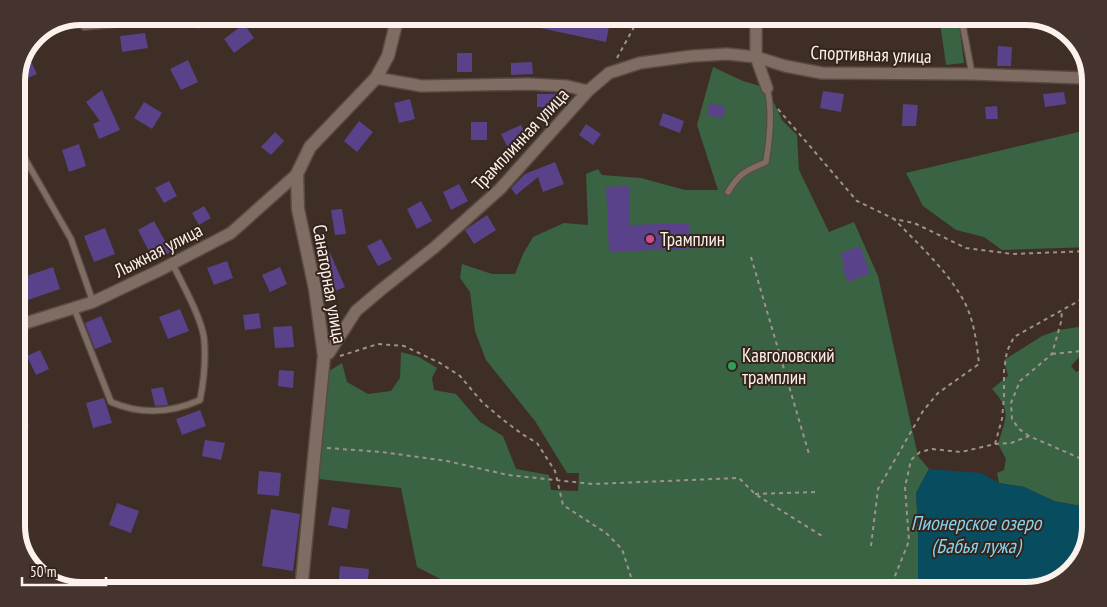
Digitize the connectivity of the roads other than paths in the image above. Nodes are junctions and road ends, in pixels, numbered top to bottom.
1 (82, 25) edge
2 (106, 25) edge
3 (396, 25) edge
4 (756, 25) edge
5 (963, 25) edge
6 (756, 57) junction
7 (972, 74) junction
8 (376, 78) junction
9 (1082, 78) edge
10 (767, 88) joint
11 (588, 91) junction
12 (25, 159) edge
13 (297, 174) junction
14 (728, 192) dead end
15 (172, 263) junction
16 (93, 302) junction
17 (74, 308) junction
18 (25, 323) edge
19 (326, 355) junction
20 (301, 582) edge

1 - 2 lane
3 - 8 street, Санаторная улица
4 - 6 street
5 - 7 lane
6 - 7 street, Спортивная улица
6 - 10 street
6 - 11 street, Спортивная улица
7 - 9 street, Спортивная улица
8 - 11 street, Трамплинная улица
8 - 13 street, Санаторная улица
10 - 14 lane
11 - 19 street, Трамплинная улица
12 - 16 lane
13 - 15 street, Лыжная улица
13 - 19 street, Санаторная улица
15 - 16 street, Лыжная улица
15 - 17 lane
16 - 17 street, Лыжная улица
17 - 18 street, Лыжная улица
19 - 20 street, Санаторная улица

